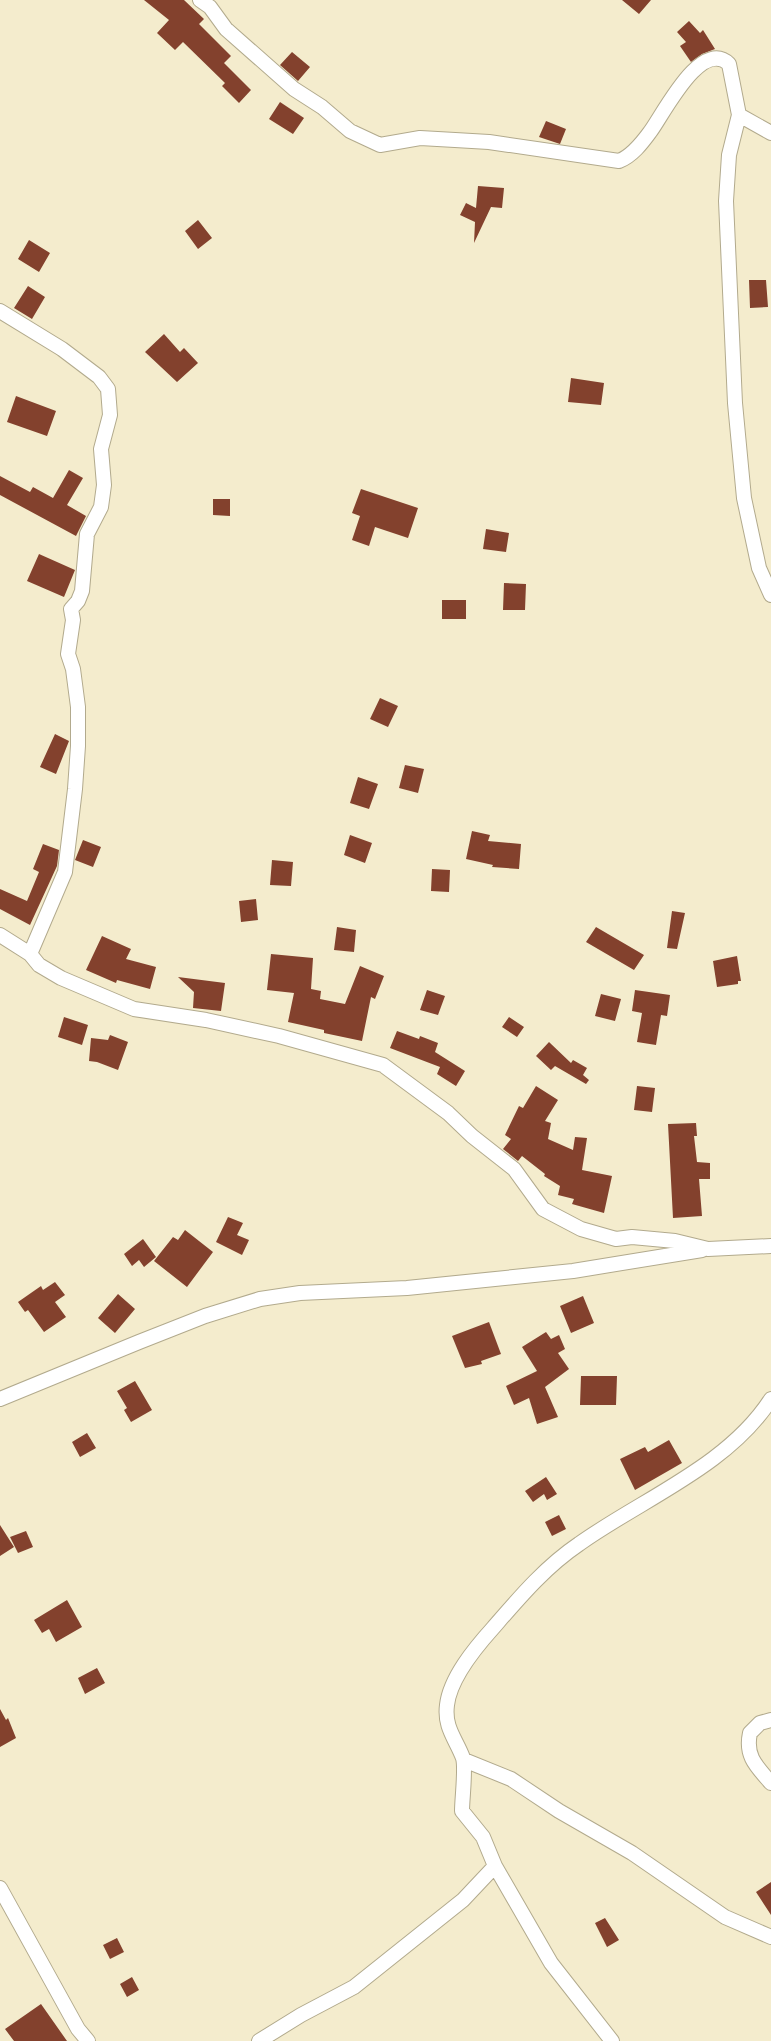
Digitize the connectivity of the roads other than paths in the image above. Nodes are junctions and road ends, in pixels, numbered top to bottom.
1 (200, 0) edge
2 (739, 115) junction
3 (771, 133) edge
4 (0, 311) edge
5 (771, 595) edge
6 (0, 935) edge
7 (30, 954) junction
8 (771, 1246) edge
9 (708, 1249) junction
10 (0, 1399) edge
11 (771, 1399) edge
12 (771, 1720) edge
13 (464, 1760) junction
14 (771, 1783) edge
15 (495, 1866) junction
16 (0, 1888) edge
17 (771, 1937) edge
18 (88, 2041) edge
19 (259, 2041) edge
20 (612, 2041) edge

1 - 2 street
2 - 3 street
2 - 5 street
4 - 7 street
6 - 7 street
7 - 9 street
8 - 9 street
9 - 10 street
11 - 13 street
12 - 14 street
13 - 15 street
13 - 17 street
15 - 19 street
15 - 20 street
16 - 18 street

